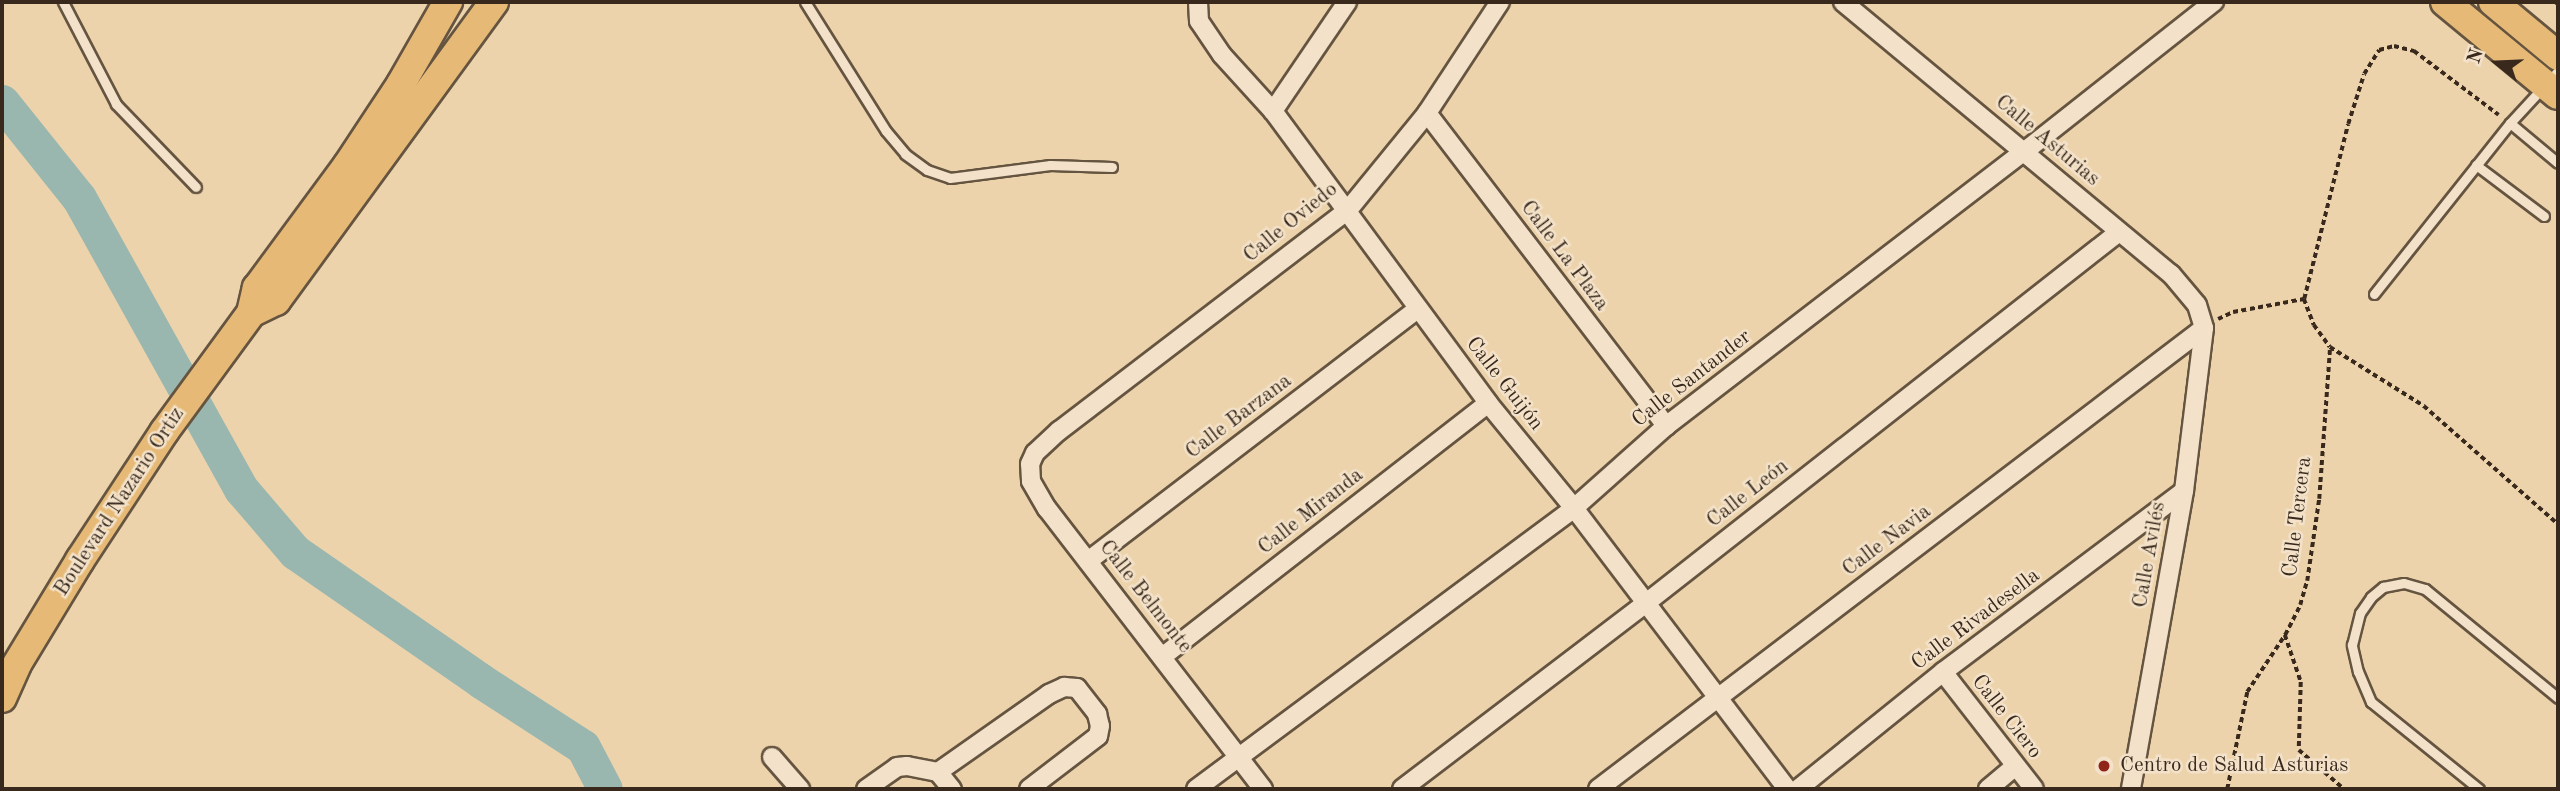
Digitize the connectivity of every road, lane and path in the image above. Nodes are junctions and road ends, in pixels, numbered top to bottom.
1 (63, 2) edge
2 (448, 2) edge
3 (494, 2) edge
4 (805, 2) edge
5 (1198, 2) edge
6 (1347, 2) edge
7 (1500, 2) edge
8 (1843, 2) edge
9 (2214, 2) edge
10 (2445, 2) edge
11 (2493, 2) edge
12 (2558, 56) edge
13 (2554, 83) edge
14 (1273, 111) junction
15 (1427, 113) junction
16 (2510, 123) junction
17 (2025, 151) junction
18 (2558, 163) edge
19 (2476, 165) junction
20 (1112, 167) dead end
21 (195, 187) dead end
22 (1348, 210) junction
23 (2544, 216) dead end
24 (2119, 232) junction
25 (2374, 294) dead end
26 (2304, 299) junction
27 (1418, 309) junction
28 (251, 313) junction
29 (2204, 328) junction
30 (2330, 347) junction
31 (1488, 402) junction
32 (1666, 426) junction
33 (1059, 431) joint
34 (2184, 491) junction
35 (1574, 508) junction
36 (2558, 524) edge
37 (1088, 561) junction
38 (1646, 603) junction
39 (2285, 635) junction
40 (1162, 657) junction
41 (1942, 672) junction
42 (2, 698) edge
43 (1719, 698) junction
44 (2558, 698) edge
45 (772, 757) dead end
46 (1239, 759) junction
47 (2015, 766) junction
48 (938, 772) junction
49 (800, 789) edge
50 (866, 789) edge
51 (952, 789) edge
52 (1029, 789) edge
53 (1196, 789) edge
54 (1263, 789) edge
55 (1402, 789) edge
56 (1598, 789) edge
57 (1787, 789) edge
58 (1798, 789) edge
59 (1988, 789) edge
60 (2034, 789) edge
61 (2132, 789) edge
62 (2227, 789) edge
63 (2344, 789) edge
64 (2479, 789) edge

1 - 21 lane
2 - 28 main road, Boulevard Nazario Ortiz
3 - 28 main road, Boulevard Nazario Ortiz
4 - 20 lane
5 - 14 street, Calle Guijón
6 - 14 street
7 - 15 street, Calle Oviedo
8 - 17 street, Calle Asturias
9 - 17 street, Calle Santander
10 - 13 main road
11 - 12 main road
13 - 16 lane
14 - 22 street, Calle Guijón
15 - 22 street, Calle Oviedo
15 - 32 street, Calle La Plaza
16 - 18 lane
16 - 19 lane
16 - 26 path
17 - 24 street, Calle Asturias
17 - 32 street, Calle Santander
19 - 23 lane
19 - 25 lane
22 - 27 street, Calle Guijón
22 - 33 street, Calle Oviedo
24 - 29 street, Calle Asturias
24 - 38 street, Calle León
26 - 29 path
26 - 30 path
27 - 31 street, Calle Guijón
27 - 37 street, Calle Barzana
28 - 42 main road, Boulevard Nazario Ortiz
29 - 34 street, Calle Avilés
29 - 43 street, Calle Navia
30 - 36 path
30 - 39 path, Calle Tercera
31 - 35 street, Calle Guijón
31 - 40 street, Calle Miranda
32 - 35 street, Calle Santander
33 - 37 street, Calle Belmonte
34 - 41 street, Calle Rivadesella
34 - 61 street, Calle Avilés
35 - 38 street, Calle Guijón
35 - 46 street, Calle Santander
37 - 40 street, Calle Belmonte
38 - 43 street, Calle Guijón
38 - 55 street, Calle León
39 - 62 path, Calle Tercera
39 - 63 path
40 - 46 street, Calle Belmonte
41 - 47 street, Calle Ciero
41 - 58 street, Calle Rivadesella
43 - 56 street, Calle Navia
43 - 57 street, Calle Guijón
44 - 64 lane
45 - 49 street
46 - 53 street, Calle Santander
46 - 54 street, Calle Belmonte
47 - 59 street
47 - 60 street, Calle Ciero
48 - 50 street
48 - 51 street
48 - 52 street

